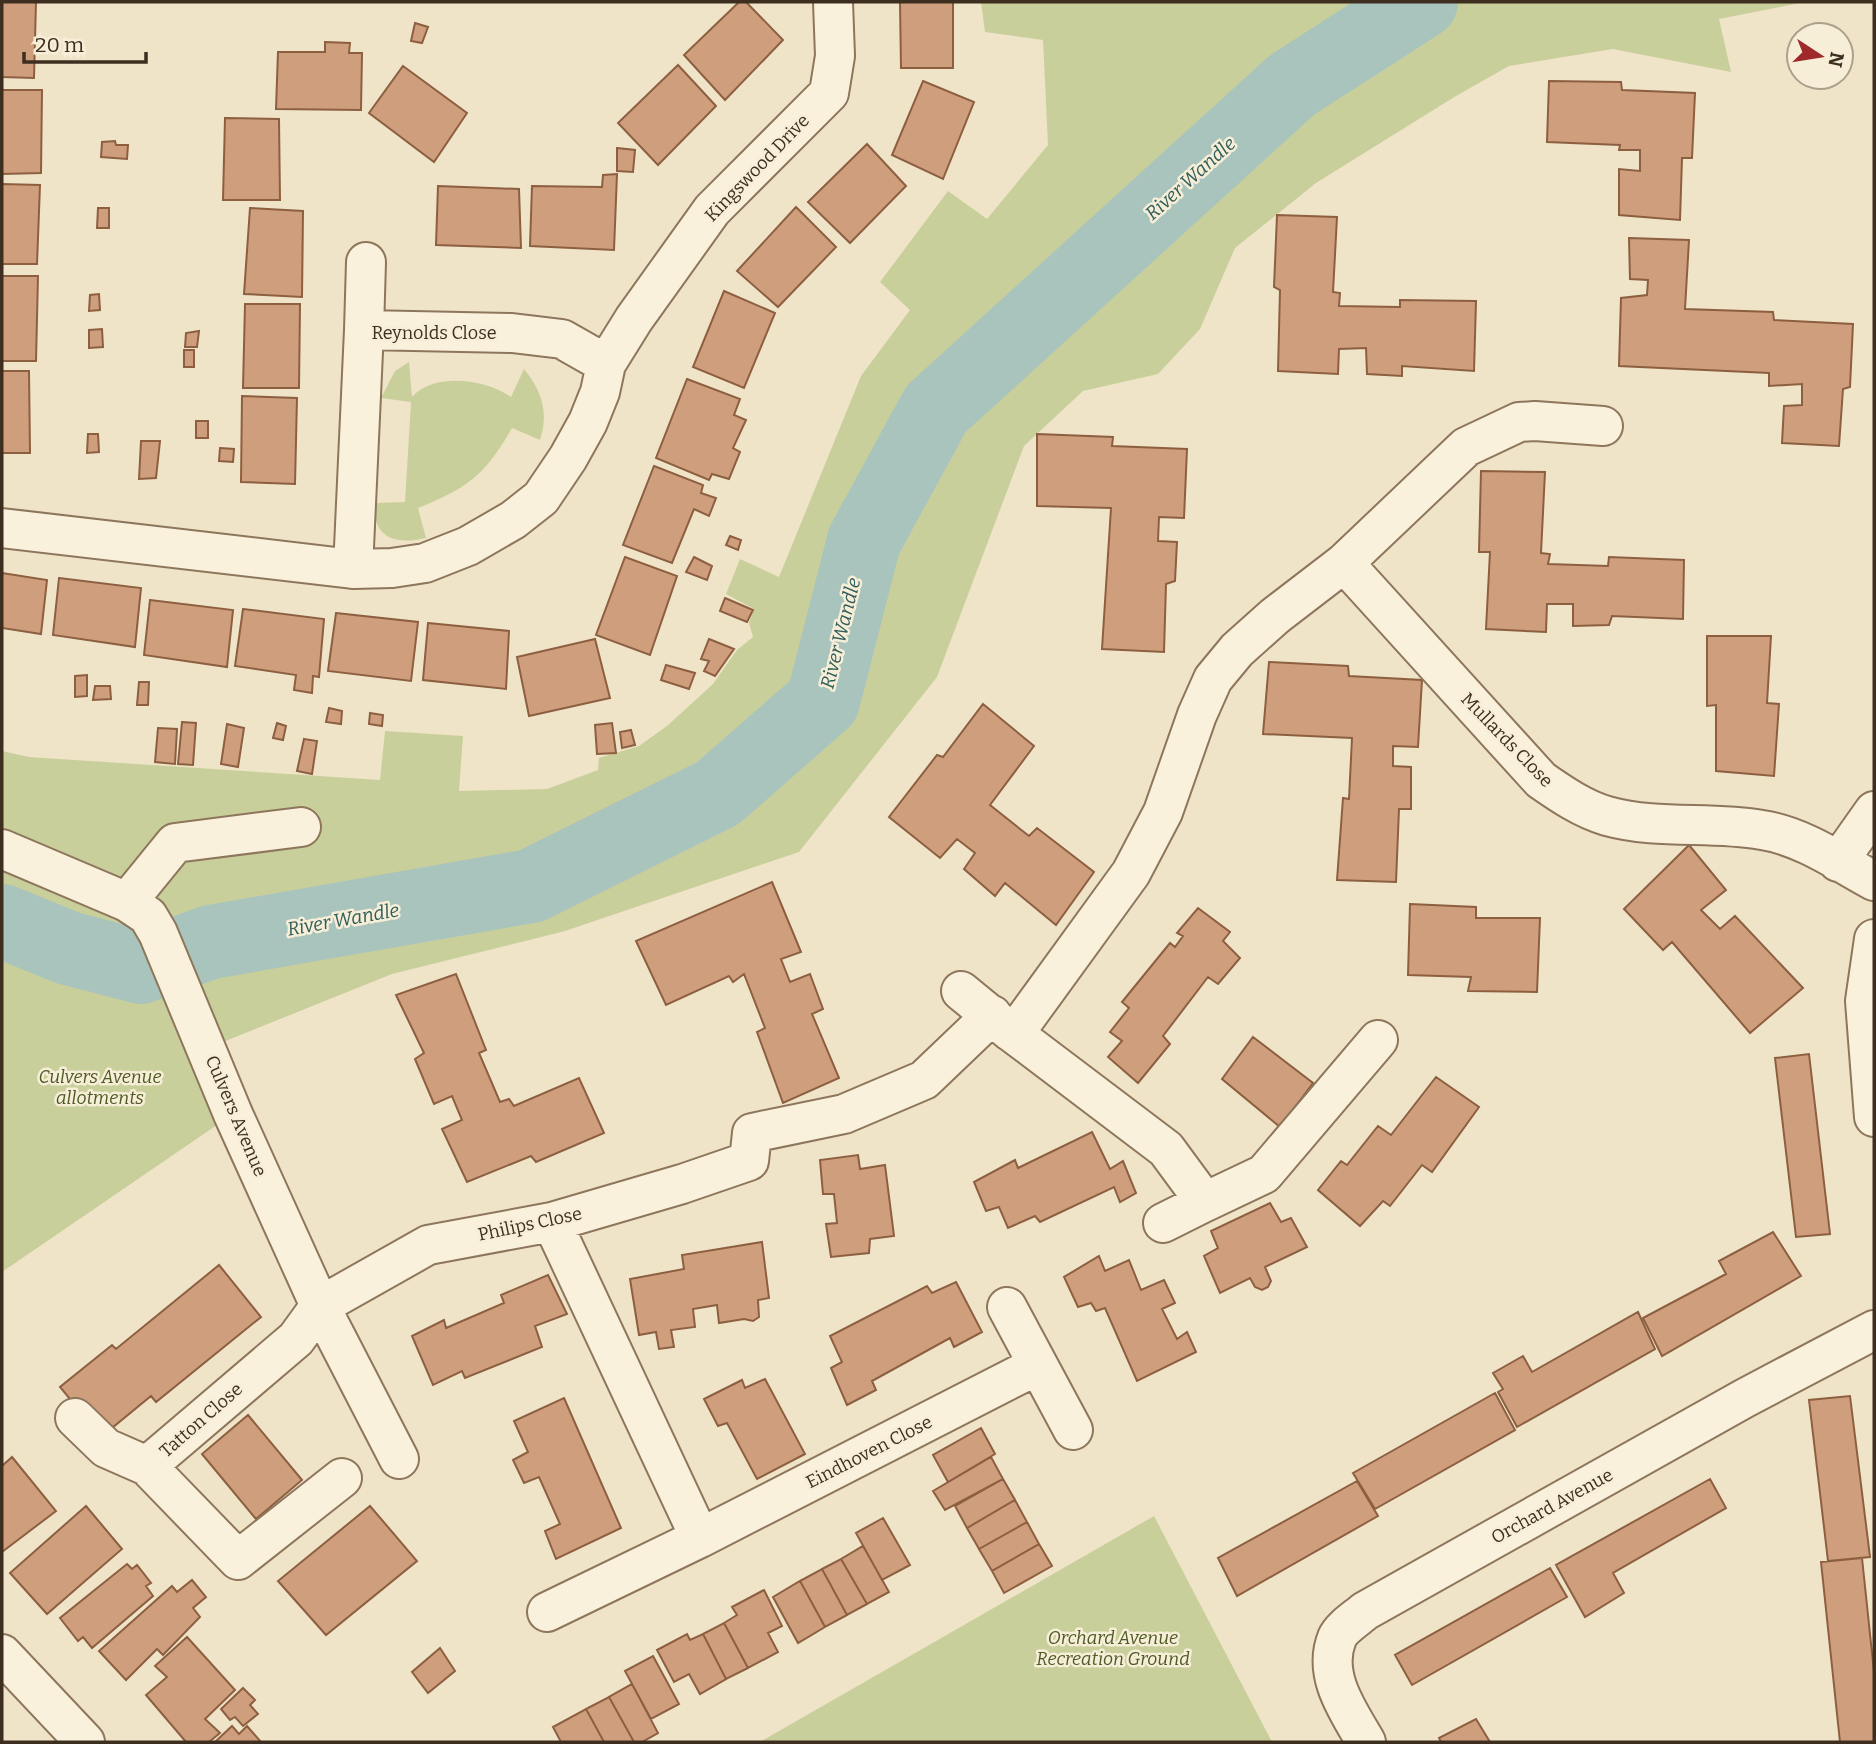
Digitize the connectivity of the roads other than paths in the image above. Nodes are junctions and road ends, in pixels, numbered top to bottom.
1 (832, 2) edge
2 (366, 262) dead end
3 (364, 330) junction
4 (606, 364) junction
5 (1603, 426) dead end
6 (2, 528) edge
7 (1344, 563) junction
8 (353, 569) junction
9 (1874, 811) edge
10 (301, 827) dead end
11 (2, 849) edge
12 (1838, 862) junction
13 (1874, 881) edge
14 (127, 902) junction
15 (1874, 939) edge
16 (961, 991) dead end
17 (1003, 1025) junction
18 (1378, 1040) dead end
19 (1874, 1117) edge
20 (1205, 1202) junction
21 (552, 1222) junction
22 (1163, 1223) dead end
23 (320, 1306) junction
24 (1007, 1307) dead end
25 (1874, 1330) edge
26 (1038, 1365) junction
27 (75, 1418) dead end
28 (1073, 1430) dead end
29 (399, 1459) dead end
30 (148, 1466) junction
31 (342, 1478) dead end
32 (700, 1538) junction
33 (547, 1612) dead end
34 (2, 1654) edge
35 (85, 1742) edge
36 (1366, 1742) edge

1 - 4 street, Kingswood Drive
2 - 3 street
3 - 4 street, Reynolds Close
3 - 8 street, Reynolds Close
4 - 8 street
5 - 7 street
6 - 8 street
7 - 12 street, Mullards Close
7 - 17 street
9 - 12 street
10 - 14 street
11 - 14 street, Culvers Avenue
12 - 13 street, Mullards Close
14 - 23 street, Culvers Avenue
15 - 19 street
16 - 17 street
17 - 20 street
17 - 21 street, Philips Close
18 - 20 street
20 - 22 street
21 - 23 street, Philips Close
21 - 32 street
23 - 29 street, Culvers Avenue
23 - 30 street, Tatton Close
24 - 26 street
25 - 36 street, Orchard Avenue
26 - 28 street
26 - 32 street, Eindhoven Close
27 - 30 street
30 - 31 street, Tatton Close
32 - 33 street, Eindhoven Close
34 - 35 street

